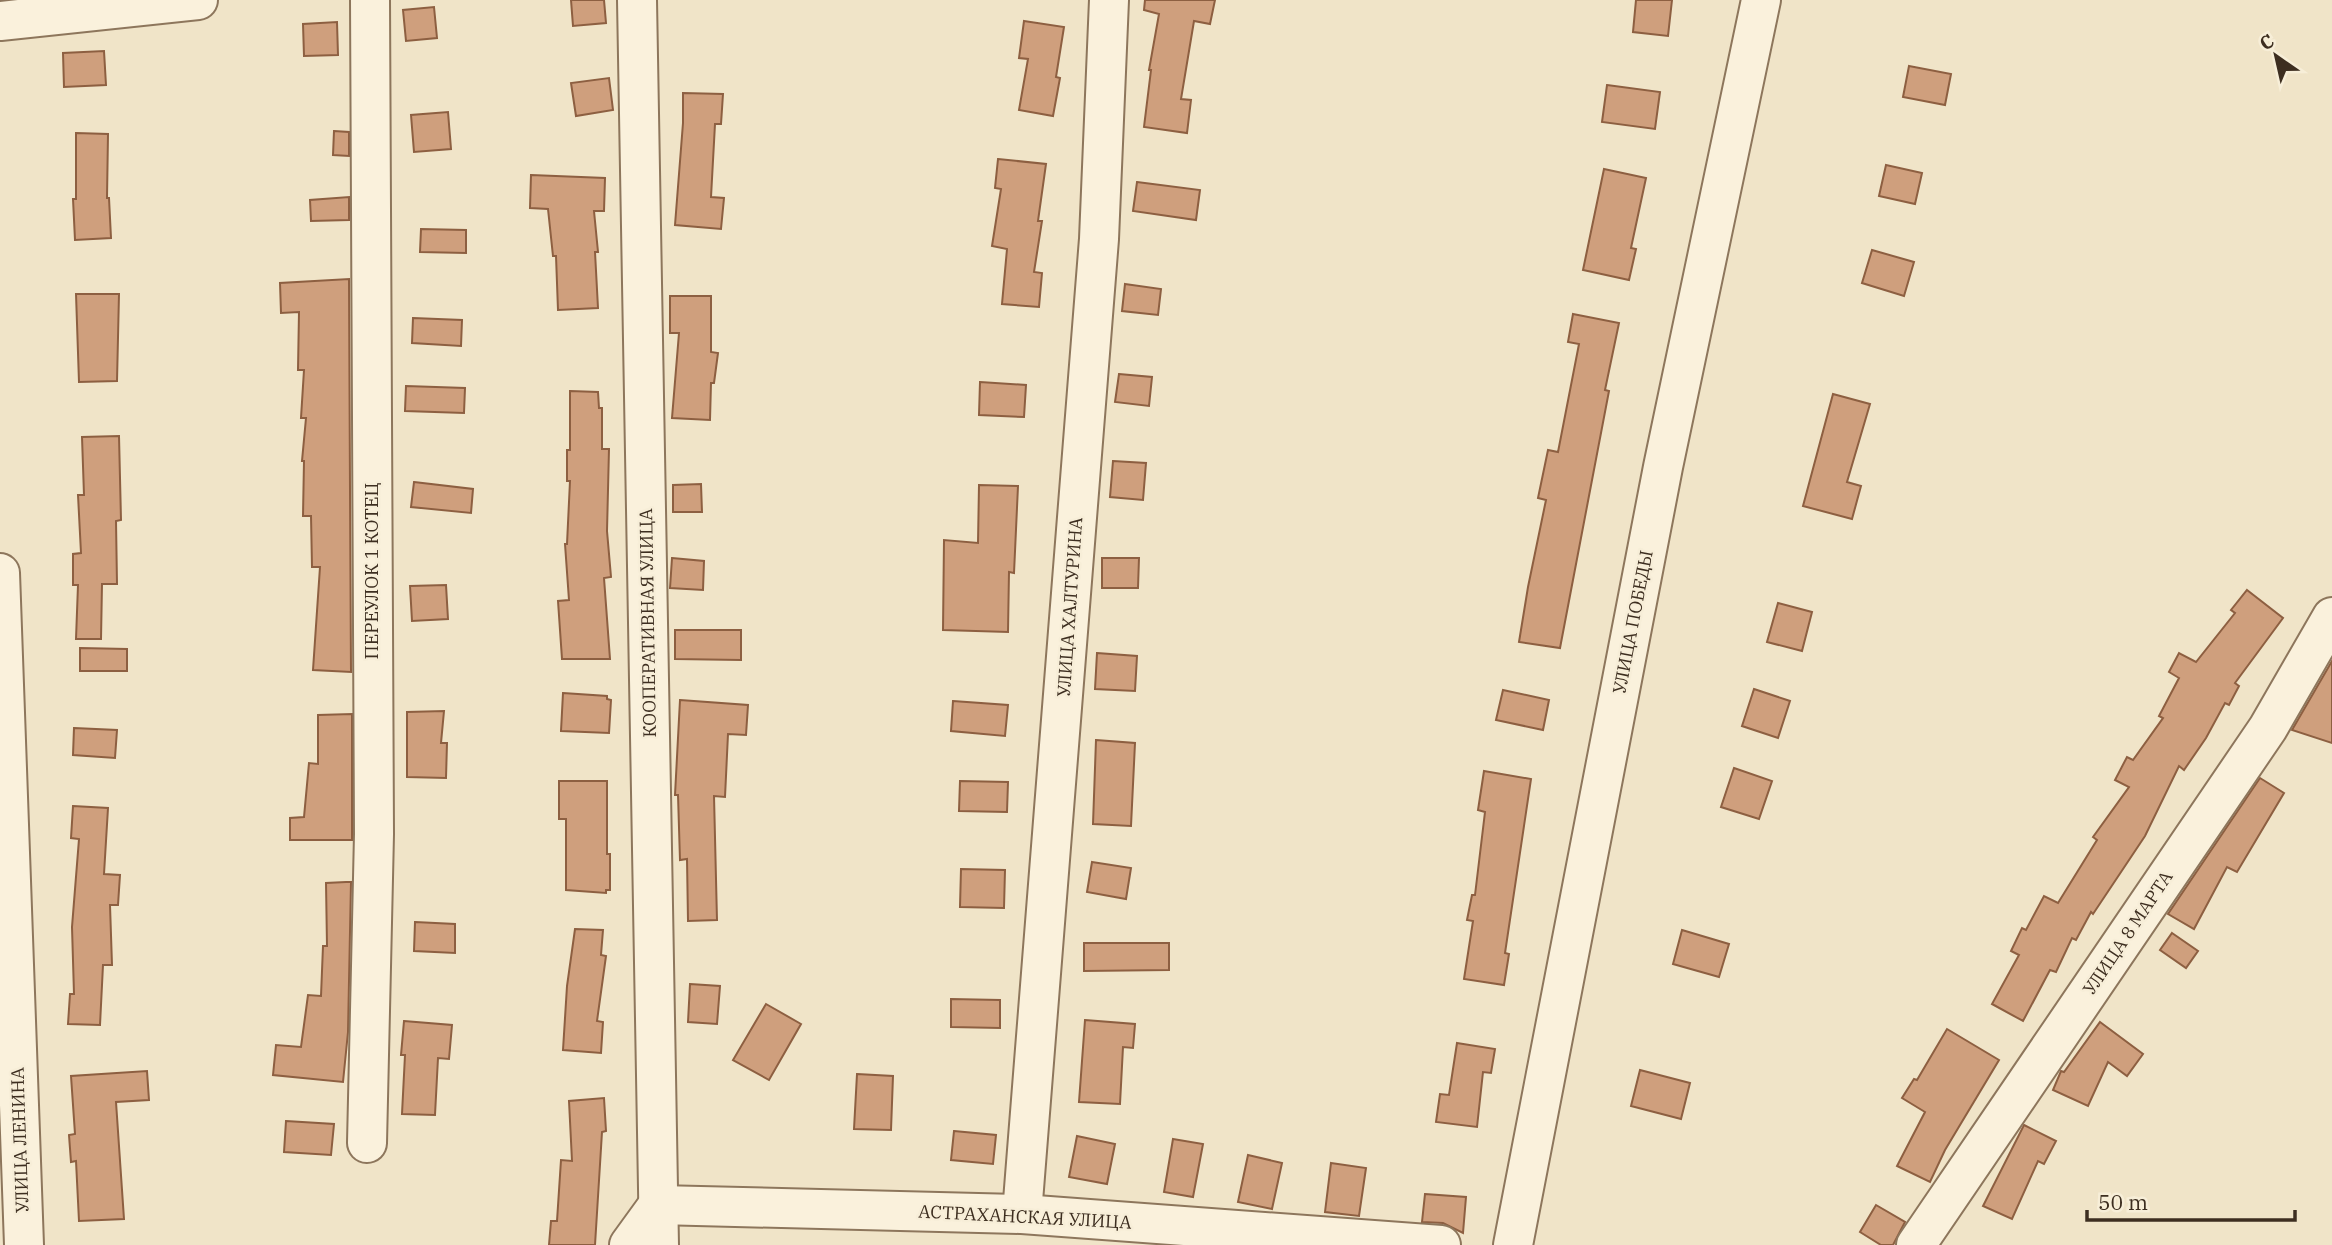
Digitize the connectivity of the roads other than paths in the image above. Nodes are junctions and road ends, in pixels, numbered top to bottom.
1 (198, 0) edge
2 (370, 0) edge
3 (638, 0) edge
4 (1109, 0) edge
5 (1761, 0) edge
6 (0, 21) edge
7 (0, 573) edge
8 (2332, 617) edge
9 (367, 1143) dead end
10 (658, 1205) junction
11 (1022, 1214) junction
12 (24, 1245) edge
13 (628, 1245) edge
14 (659, 1245) edge
15 (1441, 1245) edge
16 (1513, 1245) edge
17 (1916, 1245) edge

1 - 6 street
2 - 9 street, ПЕРЕУЛОК 1 КОТЕЦ
3 - 10 street, КООПЕРАТИВНАЯ УЛИЦА
4 - 11 street, УЛИЦА ХАЛТУРИНА
5 - 16 street, УЛИЦА ПОБЕДЫ
7 - 12 street, УЛИЦА ЛЕНИНА
8 - 17 street, УЛИЦА 8 МАРТА
10 - 11 street, АСТРАХАНСКАЯ УЛИЦА
10 - 13 street
10 - 14 street, КООПЕРАТИВНАЯ УЛИЦА
11 - 15 street, АСТРАХАНСКАЯ УЛИЦА

